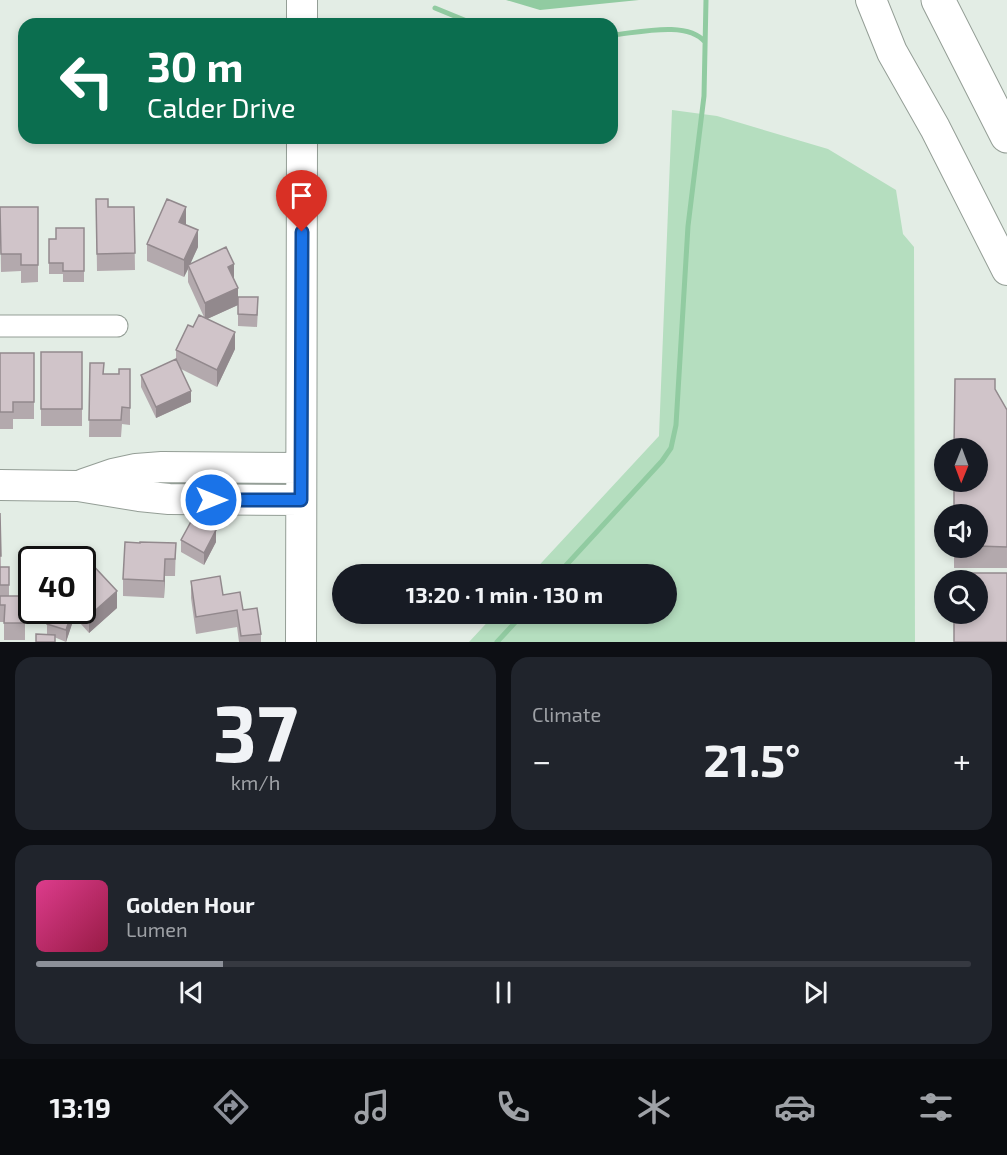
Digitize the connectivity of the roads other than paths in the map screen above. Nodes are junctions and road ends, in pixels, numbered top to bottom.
1 (302, 0) edge
2 (871, 0) edge
3 (938, 0) edge
4 (302, 18) edge
5 (1007, 136) edge
6 (302, 144) edge
7 (1007, 270) edge
8 (0, 326) edge
9 (117, 326) dead end
10 (301, 468) junction
11 (0, 485) edge
12 (78, 486) junction
13 (301, 500) junction
14 (301, 642) edge

1 - 4 street
2 - 7 street
3 - 5 highway
6 - 10 street
8 - 9 street
10 - 12 street
10 - 13 street
11 - 12 street
12 - 13 street
13 - 14 street

